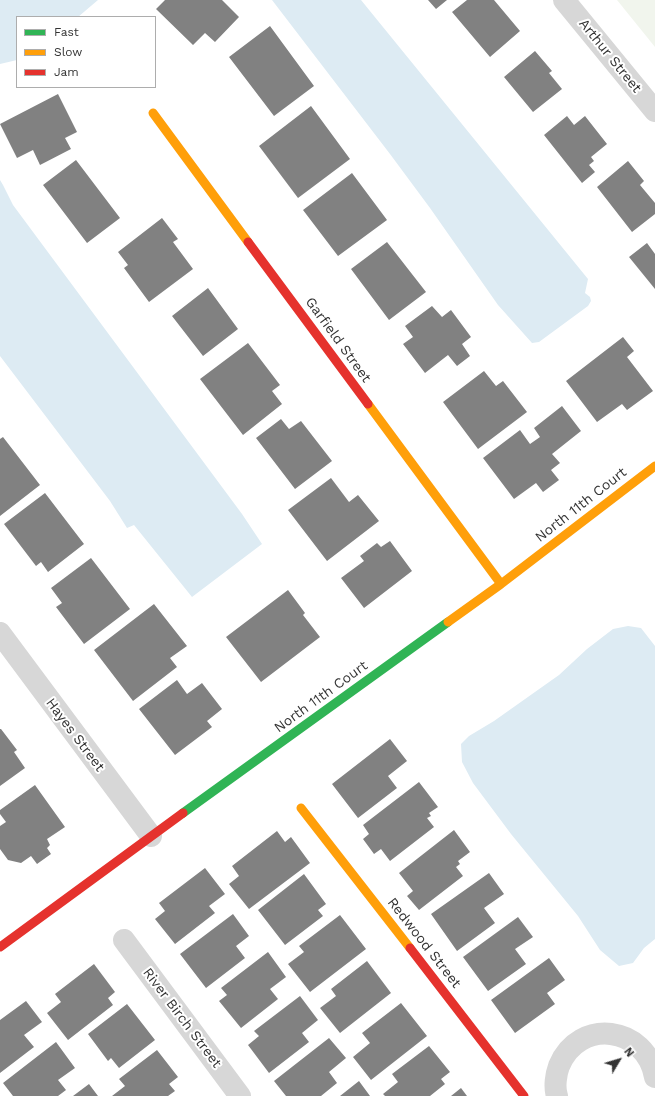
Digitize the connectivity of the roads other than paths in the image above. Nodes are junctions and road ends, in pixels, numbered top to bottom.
1 (564, 0) edge
2 (655, 111) edge
3 (153, 113) dead end
4 (655, 466) edge
5 (501, 584) junction
6 (0, 633) edge
7 (301, 808) dead end
8 (151, 836) junction
9 (124, 940) dead end
10 (0, 947) edge
11 (655, 1077) edge
12 (655, 1089) edge
13 (240, 1096) edge
14 (524, 1096) edge
15 (557, 1096) edge
16 (654, 1096) edge

1 - 2 street, Arthur Street
3 - 5 street, Garfield Street
4 - 5 street, North 11th Court
5 - 8 street, North 11th Court
6 - 8 street, Hayes Street
7 - 14 street, Redwood Street
8 - 10 street, North 11th Court
9 - 13 street, River Birch Street
11 - 15 street
12 - 16 street

